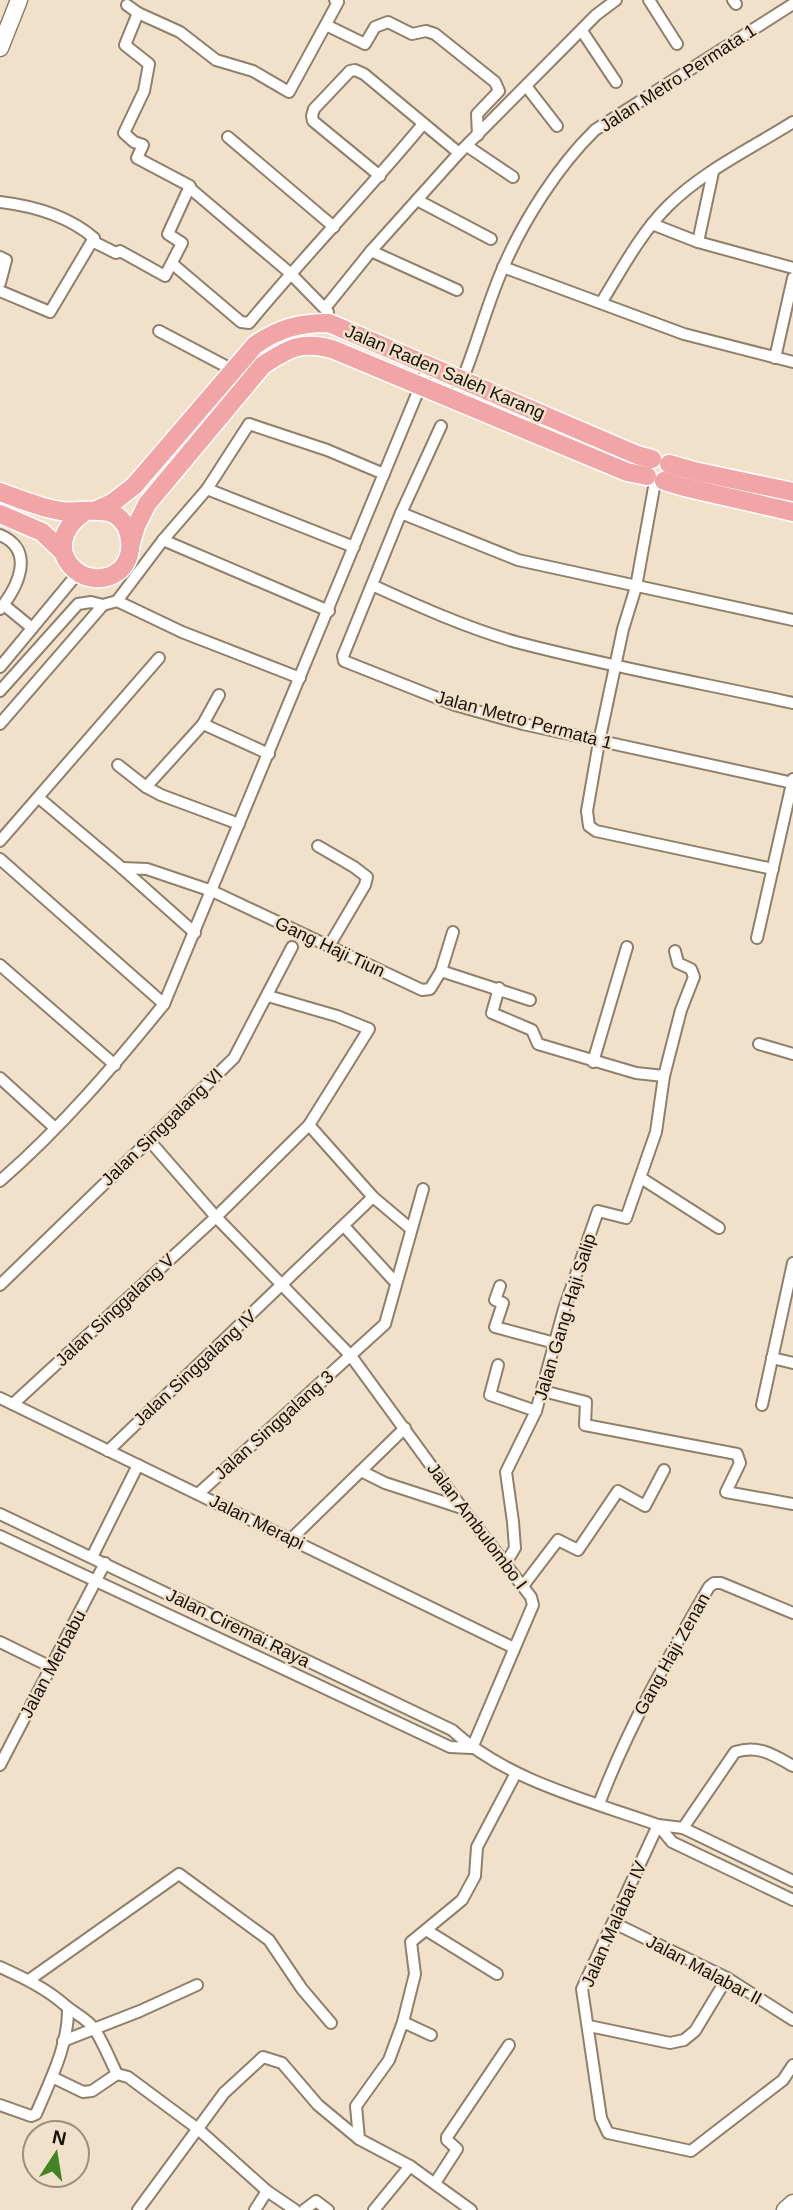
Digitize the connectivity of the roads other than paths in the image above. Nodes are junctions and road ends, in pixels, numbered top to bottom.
1 (19, 0) edge
2 (335, 0) edge
3 (616, 0) edge
4 (649, 0) edge
5 (793, 4) edge
6 (127, 5) dead end
7 (138, 13) junction
8 (326, 25) junction
9 (582, 31) junction
10 (677, 44) dead end
11 (0, 48) edge
12 (616, 82) dead end
13 (526, 86) junction
14 (793, 122) edge
15 (424, 124) junction
16 (557, 126) dead end
17 (478, 135) junction
18 (228, 137) dead end
19 (463, 149) junction
20 (713, 172) junction
21 (380, 176) junction
22 (513, 177) dead end
23 (192, 190) dead end
24 (417, 201) junction
25 (0, 202) edge
26 (652, 224) junction
27 (334, 227) junction
28 (491, 239) dead end
29 (92, 241) junction
30 (698, 242) junction
31 (371, 251) junction
32 (0, 257) edge
33 (174, 266) dead end
34 (503, 267) junction
35 (793, 268) edge
36 (290, 273) junction
37 (793, 278) edge
38 (0, 283) edge
39 (457, 290) dead end
40 (0, 291) edge
41 (601, 303) junction
42 (327, 315) junction
43 (159, 331) dead end
44 (775, 358) junction
45 (793, 362) edge
46 (429, 365) junction
47 (233, 370) junction
48 (463, 380) junction
49 (421, 385) junction
50 (454, 399) junction
51 (441, 426) dead end
52 (657, 472) junction
53 (384, 474) junction
54 (206, 489) junction
55 (0, 492) edge
56 (793, 492) edge
57 (90, 511) junction
58 (793, 512) edge
59 (401, 513) junction
60 (0, 514) edge
61 (0, 535) edge
62 (163, 540) junction
63 (131, 543) junction
64 (354, 547) junction
65 (63, 552) junction
66 (78, 573) junction
67 (372, 585) junction
68 (636, 587) junction
69 (117, 601) junction
70 (103, 605) junction
71 (2, 607) edge
72 (329, 611) junction
73 (793, 620) edge
74 (32, 628) junction
75 (159, 658) dead end
76 (616, 666) junction
77 (0, 667) edge
78 (300, 678) junction
79 (0, 691) edge
80 (219, 695) dead end
81 (793, 703) edge
82 (0, 724) edge
83 (203, 724) junction
84 (599, 742) junction
85 (269, 754) junction
86 (118, 765) dead end
87 (793, 782) edge
88 (146, 787) junction
89 (39, 798) junction
90 (239, 824) junction
91 (0, 841) edge
92 (317, 846) dead end
93 (0, 859) edge
94 (122, 868) junction
95 (773, 869) junction
96 (212, 891) junction
97 (453, 932) dead end
98 (195, 933) junction
99 (757, 938) dead end
100 (292, 947) dead end
101 (329, 947) junction
102 (627, 947) dead end
103 (675, 951) dead end
104 (0, 965) edge
105 (441, 971) junction
106 (499, 988) junction
107 (268, 996) junction
108 (530, 1000) dead end
109 (164, 1004) junction
110 (759, 1044) dead end
111 (793, 1054) edge
112 (593, 1062) junction
113 (114, 1065) junction
114 (664, 1076) junction
115 (0, 1078) edge
116 (309, 1125) junction
117 (55, 1128) junction
118 (148, 1139) junction
119 (1, 1178) edge
120 (640, 1178) junction
121 (423, 1189) dead end
122 (373, 1197) junction
123 (216, 1217) junction
124 (344, 1226) junction
125 (719, 1227) dead end
126 (411, 1229) junction
127 (793, 1263) edge
128 (791, 1281) edge
129 (396, 1283) junction
130 (0, 1285) edge
131 (282, 1286) junction
132 (500, 1286) dead end
133 (555, 1343) junction
134 (351, 1356) junction
135 (772, 1358) junction
136 (793, 1363) edge
137 (498, 1365) dead end
138 (542, 1391) junction
139 (0, 1398) edge
140 (13, 1404) junction
141 (762, 1405) dead end
142 (536, 1411) junction
143 (405, 1428) junction
144 (108, 1451) junction
145 (138, 1465) junction
146 (664, 1469) dead end
147 (361, 1471) junction
148 (198, 1494) junction
149 (793, 1504) edge
150 (462, 1508) junction
151 (0, 1514) edge
152 (0, 1536) edge
153 (291, 1539) junction
154 (92, 1557) junction
155 (105, 1563) junction
156 (506, 1563) junction
157 (96, 1581) junction
158 (523, 1586) junction
159 (793, 1614) edge
160 (233, 1627) junction
161 (0, 1642) edge
162 (226, 1642) junction
163 (514, 1648) junction
164 (51, 1667) junction
165 (472, 1748) junction
166 (0, 1765) edge
167 (793, 1766) edge
168 (516, 1773) junction
169 (599, 1804) junction
170 (659, 1825) junction
171 (683, 1828) junction
172 (793, 1883) edge
173 (789, 1898) edge
174 (614, 1923) junction
175 (426, 1930) junction
176 (0, 1967) edge
177 (496, 1974) dead end
178 (727, 1978) junction
179 (29, 1980) junction
180 (197, 1985) dead end
181 (68, 2008) junction
182 (793, 2020) edge
183 (402, 2022) junction
184 (331, 2023) dead end
185 (589, 2026) junction
186 (94, 2029) junction
187 (430, 2035) dead end
188 (63, 2041) junction
189 (509, 2045) dead end
190 (793, 2065) edge
191 (117, 2074) junction
192 (52, 2077) junction
193 (0, 2105) edge
194 (198, 2129) junction
195 (359, 2139) junction
196 (410, 2166) junction
197 (435, 2183) junction
198 (267, 2191) junction
199 (793, 2203) edge
200 (138, 2210) edge
201 (256, 2210) edge
202 (295, 2210) edge
203 (304, 2210) edge
204 (328, 2210) edge
205 (374, 2210) edge
206 (471, 2210) edge
207 (785, 2210) edge

1 - 11 street
2 - 8 street
3 - 9 street
4 - 10 street
5 - 34 street, Jalan Metro Permata 1
6 - 7 street
7 - 8 street
7 - 29 street
8 - 17 street
9 - 12 street
9 - 13 street
13 - 16 street
13 - 17 street
14 - 20 street
15 - 19 street
15 - 21 street
15 - 21 street
17 - 19 street
18 - 27 street
19 - 22 street
19 - 24 street
20 - 26 street
20 - 30 street
21 - 27 street
23 - 36 street
24 - 28 street
24 - 31 street
25 - 29 street
26 - 30 street
26 - 41 street
27 - 36 street
29 - 40 street
30 - 35 street
31 - 39 street
31 - 42 street
32 - 38 street
33 - 36 street
34 - 41 street
34 - 48 street, Jalan Metro Permata 1
36 - 42 street
37 - 44 street
41 - 44 street
42 - 46 main road, Jalan Raden Saleh Karang
42 - 47 main road, Jalan Raden Saleh Karang
43 - 47 street
44 - 45 street
46 - 48 main road, Jalan Raden Saleh Karang
46 - 49 street
47 - 57 main road, Jalan Raden Saleh Karang
48 - 50 street, Jalan Metro Permata 1
48 - 52 main road, Jalan Raden Saleh Karang
49 - 50 main road, Jalan Raden Saleh Karang
49 - 53 street
49 - 63 main road, Jalan Raden Saleh Karang
50 - 52 main road, Jalan Raden Saleh Karang
51 - 59 street, Jalan Metro Permata 1
52 - 56 main road, Jalan Raden Saleh Karang
52 - 58 main road, Jalan Raden Saleh Karang
52 - 68 street
53 - 54 street
53 - 64 street
54 - 62 street
54 - 64 street
55 - 57 main road
57 - 63 main road
57 - 65 main road
59 - 67 street, Jalan Metro Permata 1
59 - 68 street
60 - 65 main road
61 - 71 street
62 - 69 street
62 - 72 street
63 - 66 main road
64 - 72 street
65 - 66 main road
66 - 74 street
67 - 76 street
67 - 84 street, Jalan Metro Permata 1
68 - 73 street
68 - 76 street
69 - 70 street
69 - 78 street
70 - 79 street
70 - 82 street
71 - 74 street
72 - 78 street
74 - 77 street
75 - 89 street
76 - 81 street
76 - 84 street
78 - 85 street
80 - 83 street
83 - 85 street
83 - 88 street
84 - 87 street, Jalan Metro Permata 1
84 - 95 street
85 - 90 street
86 - 88 street
87 - 95 street
88 - 90 street
89 - 91 street
89 - 94 street
90 - 96 street
92 - 101 street
93 - 109 street
94 - 96 street, Gang Haji Tiun
94 - 98 street
95 - 99 street
96 - 98 street
96 - 101 street, Gang Haji Tiun
97 - 105 street
98 - 109 street
100 - 107 street, Jalan Singgalang VI
101 - 105 street, Gang Haji Tiun
102 - 112 street
103 - 114 street, Jalan Gang Haji Salip
104 - 113 street
105 - 106 street
106 - 108 street
106 - 112 street
107 - 116 street, Jalan Singgalang V
107 - 118 street, Jalan Singgalang VI
109 - 113 street
110 - 111 street
112 - 114 street
113 - 117 street
114 - 120 street, Jalan Gang Haji Salip
115 - 117 street
116 - 122 street
116 - 123 street, Jalan Singgalang V
117 - 119 street
118 - 123 street, Jalan Ambulombo I
118 - 130 street, Jalan Singgalang VI
120 - 125 street
120 - 133 street, Jalan Gang Haji Salip
121 - 126 street
122 - 124 street, Jalan Singgalang IV
122 - 126 street
123 - 131 street, Jalan Ambulombo I
123 - 140 street, Jalan Singgalang V
124 - 129 street
124 - 131 street, Jalan Singgalang IV
126 - 129 street
127 - 128 street
128 - 135 street
129 - 134 street
131 - 134 street, Jalan Ambulombo I
131 - 144 street, Jalan Singgalang IV
132 - 133 street
133 - 138 street, Jalan Gang Haji Salip
134 - 143 street, Jalan Ambulombo I
134 - 148 street, Jalan Singgalang 3
135 - 136 street
135 - 141 street
137 - 142 street
138 - 142 street, Jalan Gang Haji Salip
138 - 149 street
139 - 140 street, Jalan Merapi
140 - 144 street, Jalan Merapi
142 - 156 street, Jalan Gang Haji Salip
143 - 147 street
143 - 150 street, Jalan Ambulombo I
144 - 145 street, Jalan Merapi
145 - 148 street, Jalan Merapi
145 - 154 street
146 - 158 street
147 - 150 street
147 - 153 street
148 - 153 street, Jalan Merapi
150 - 156 street, Jalan Ambulombo I
151 - 154 street, Jalan Ciremai Raya
152 - 157 street, Jalan Ciremai Raya
153 - 163 street, Jalan Merapi
154 - 155 street, Jalan Ciremai Raya
155 - 157 street, Jalan Merbabu
155 - 160 street, Jalan Ciremai Raya
156 - 158 street, Jalan Ambulombo I
157 - 162 street, Jalan Ciremai Raya
157 - 164 street, Jalan Merbabu
158 - 163 street, Jalan Ambulombo I
159 - 169 street, Gang Haji Zenan
160 - 162 street
160 - 165 street, Jalan Ciremai Raya
161 - 164 street
162 - 165 street, Jalan Ciremai Raya
163 - 165 street, Jalan Ambulombo I
164 - 166 street, Jalan Merbabu
165 - 168 street, Jalan Ciremai Raya
167 - 171 street
168 - 169 street, Jalan Ciremai Raya
168 - 175 street
169 - 170 street, Jalan Ciremai Raya
170 - 171 street, Jalan Ciremai Raya
170 - 173 street, Jalan Ciremai Raya
170 - 174 street, Jalan Malabar IV
171 - 172 street, Jalan Ciremai Raya
172 - 173 street
174 - 178 street, Jalan Malabar II
174 - 185 street, Jalan Malabar IV
175 - 177 street
175 - 183 street
176 - 179 street
178 - 182 street, Jalan Malabar II
178 - 185 street
179 - 181 street
179 - 184 street
180 - 186 street
181 - 186 street
181 - 188 street
183 - 187 street
183 - 195 street
185 - 190 street, Jalan Malabar IV
186 - 188 street
186 - 191 street
188 - 192 street
189 - 197 street
191 - 192 street
191 - 194 street
192 - 193 street
194 - 195 street
194 - 198 street
194 - 200 street
195 - 196 street
196 - 197 street
196 - 205 street
197 - 206 street
198 - 201 street
198 - 202 street
199 - 207 street
203 - 204 street

